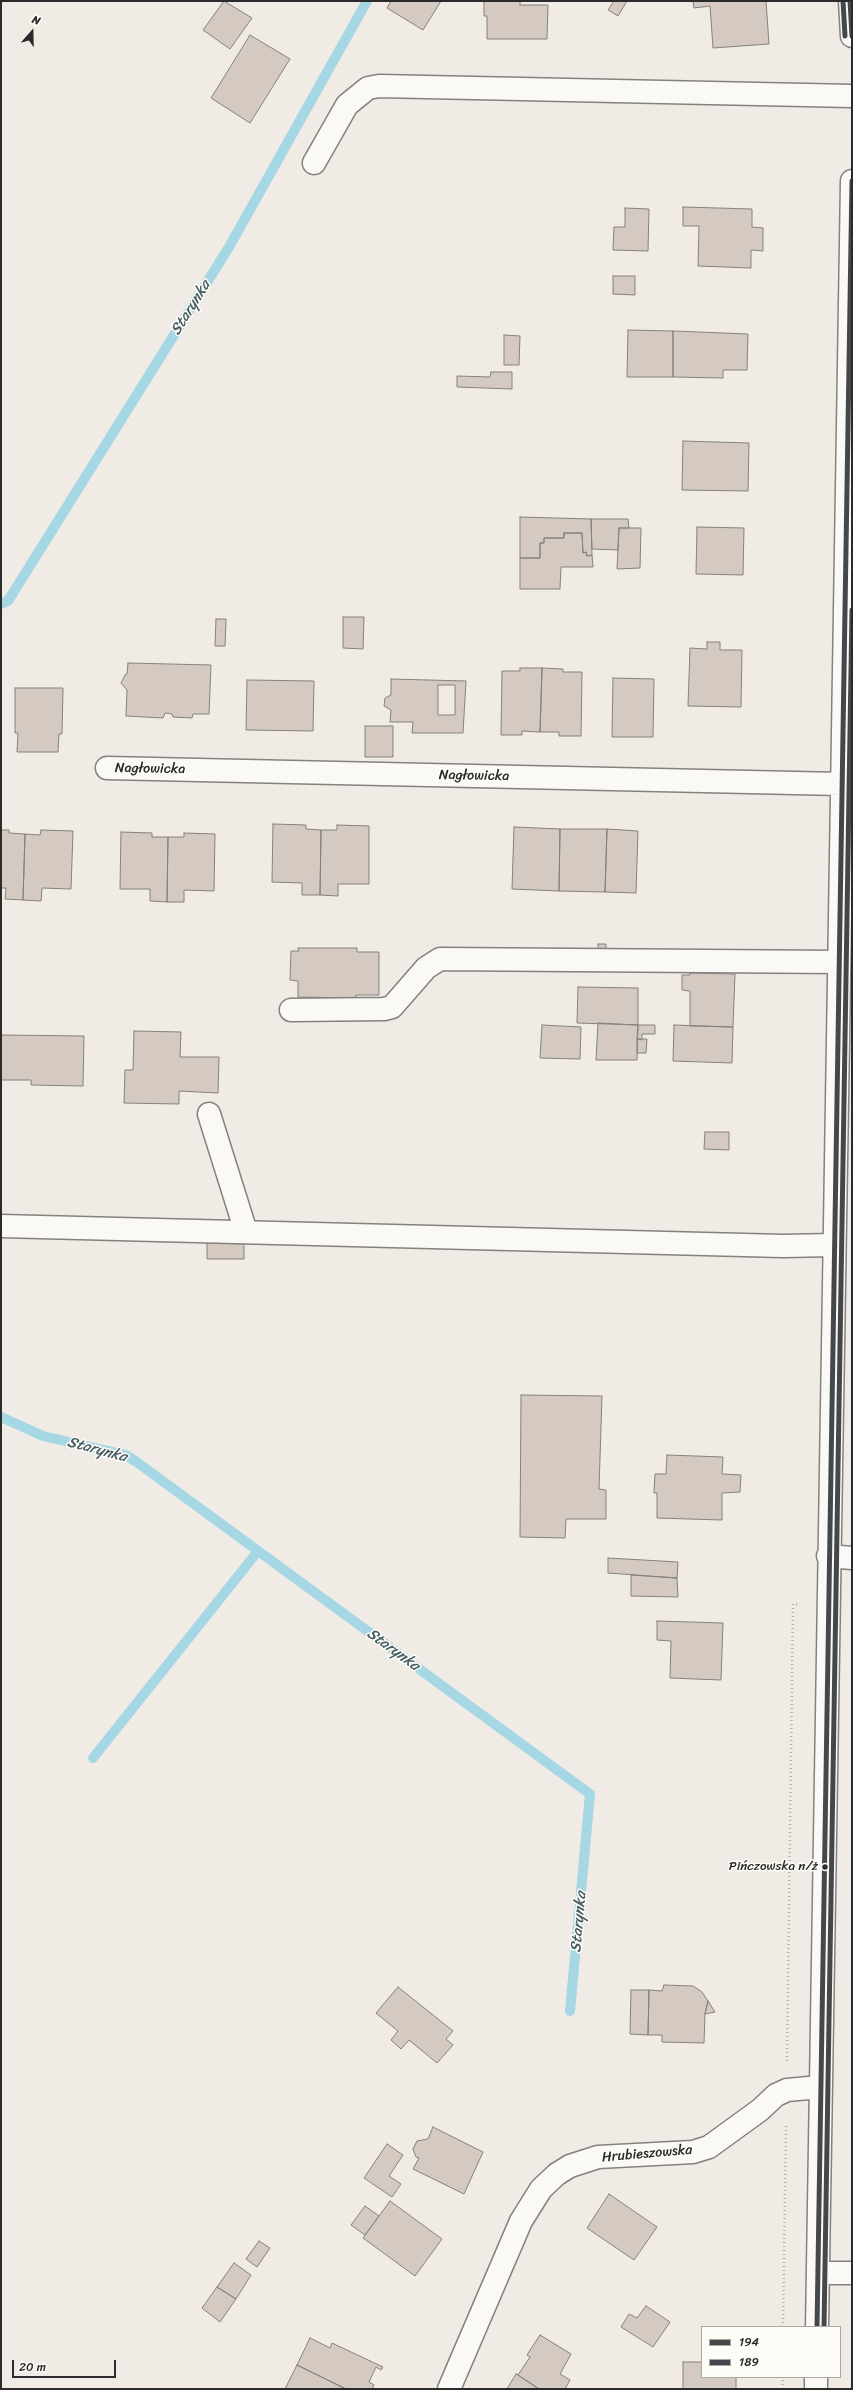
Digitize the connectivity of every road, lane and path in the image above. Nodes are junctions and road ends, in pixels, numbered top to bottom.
1 (850, 1) edge
2 (852, 36) edge
3 (852, 96) edge
4 (314, 163) dead end
5 (852, 181) edge
6 (849, 464) edge
7 (107, 768) dead end
8 (841, 784) junction
9 (838, 962) junction
10 (291, 1010) dead end
11 (209, 1114) dead end
12 (1, 1226) edge
13 (246, 1232) junction
14 (833, 1245) junction
15 (828, 1556) junction
16 (852, 1558) edge
17 (793, 1604) dead end
18 (820, 2087) junction
19 (787, 2090) junction
20 (818, 2273) junction
21 (852, 2273) edge
22 (783, 2326) edge
23 (817, 2326) edge
24 (782, 2378) edge
25 (816, 2378) edge
26 (449, 2389) edge
27 (782, 2389) edge
28 (816, 2389) edge

1 - 2 street
3 - 4 street
5 - 6 street
6 - 8 street
7 - 8 street, Nagłowicka
8 - 9 street
9 - 10 street
9 - 14 street
11 - 13 street
12 - 13 street
13 - 14 street
14 - 15 street
15 - 16 street
15 - 18 street
17 - 19 path
18 - 19 street, Hrubieszowska
18 - 20 street
19 - 22 path
19 - 26 street, Hrubieszowska
20 - 21 street
20 - 23 street
24 - 27 path
25 - 28 street

